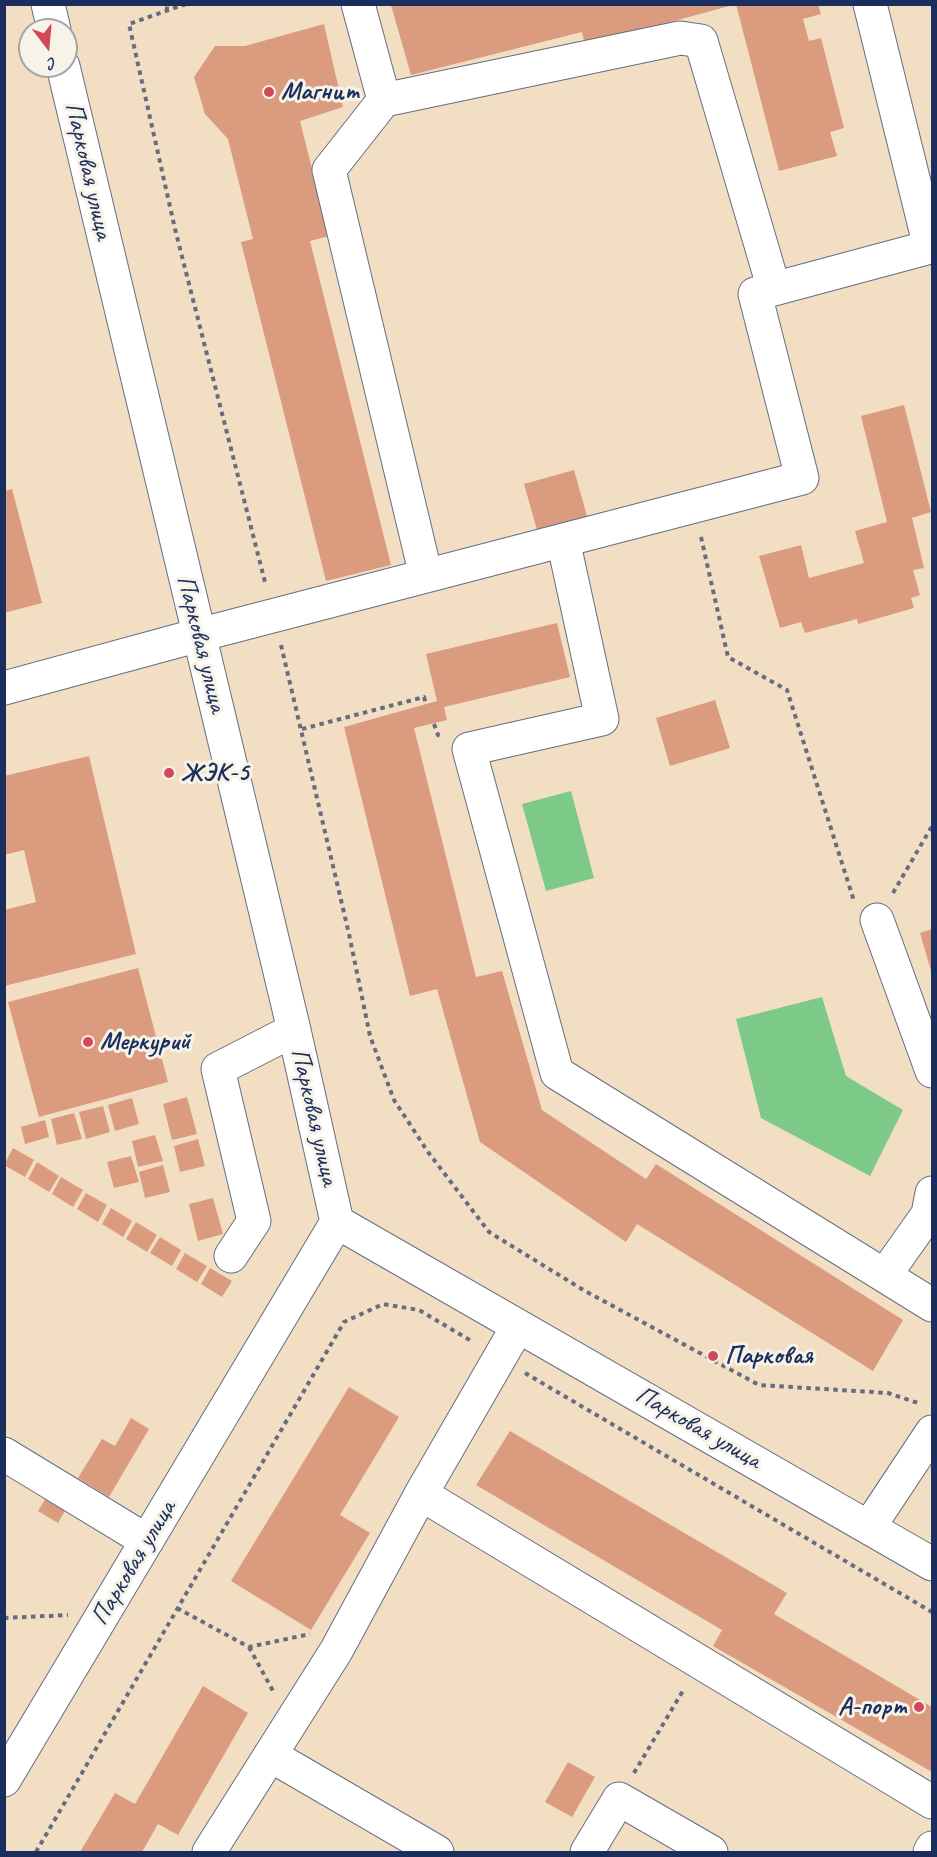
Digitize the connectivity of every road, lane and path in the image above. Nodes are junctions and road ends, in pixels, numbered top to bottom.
1 (167, 4) edge
2 (186, 4) edge
3 (358, 4) edge
4 (870, 4) edge
5 (167, 11) junction
6 (66, 78) edge
7 (384, 100) junction
8 (774, 289) junction
9 (695, 506) junction
10 (563, 540) junction
11 (426, 576) junction
12 (274, 616) junction
13 (199, 635) junction
14 (4, 688) edge
15 (426, 704) dead end
16 (302, 729) junction
17 (933, 826) edge
18 (877, 920) junction
19 (294, 1030) junction
20 (933, 1071) edge
21 (933, 1193) edge
22 (338, 1222) junction
23 (231, 1256) dead end
24 (885, 1275) junction
25 (933, 1305) edge
26 (518, 1326) junction
27 (927, 1418) edge
28 (4, 1454) edge
29 (421, 1494) junction
30 (869, 1527) junction
31 (147, 1541) junction
32 (933, 1564) edge
33 (177, 1608) dead end
34 (104, 1613) junction
35 (4, 1618) edge
36 (350, 1625) junction
37 (249, 1647) junction
38 (699, 1662) junction
39 (290, 1723) junction
40 (270, 1755) junction
41 (4, 1780) edge
42 (619, 1799) junction
43 (933, 1802) edge
44 (933, 1848) edge
45 (209, 1852) edge
46 (437, 1852) edge
47 (587, 1852) edge
48 (711, 1852) edge
49 (930, 1852) edge

1 - 5 path
2 - 5 path
3 - 7 street
4 - 8 street
5 - 12 path
6 - 13 street, Парковая улица
7 - 8 street
7 - 11 street
8 - 9 street
9 - 10 street
9 - 18 path
10 - 11 street
10 - 24 street
11 - 12 street
12 - 13 street
12 - 16 path
13 - 14 street
13 - 19 street, Парковая улица
15 - 16 path
16 - 27 path
17 - 18 path
18 - 20 street
19 - 22 street, Парковая улица
19 - 23 street
21 - 24 street
22 - 26 street, Парковая улица
22 - 31 street, Парковая улица
24 - 25 street
26 - 29 street
26 - 30 street, Парковая улица
27 - 30 street
28 - 31 street
29 - 36 street
29 - 38 street
30 - 32 street, Парковая улица
31 - 34 street, Парковая улица
33 - 37 path
34 - 35 path
34 - 41 street, Парковая улица
36 - 37 path
36 - 39 street
37 - 39 path
38 - 42 path
38 - 43 street
39 - 40 street
40 - 45 street
40 - 46 street
42 - 47 street
42 - 48 street
44 - 49 street

